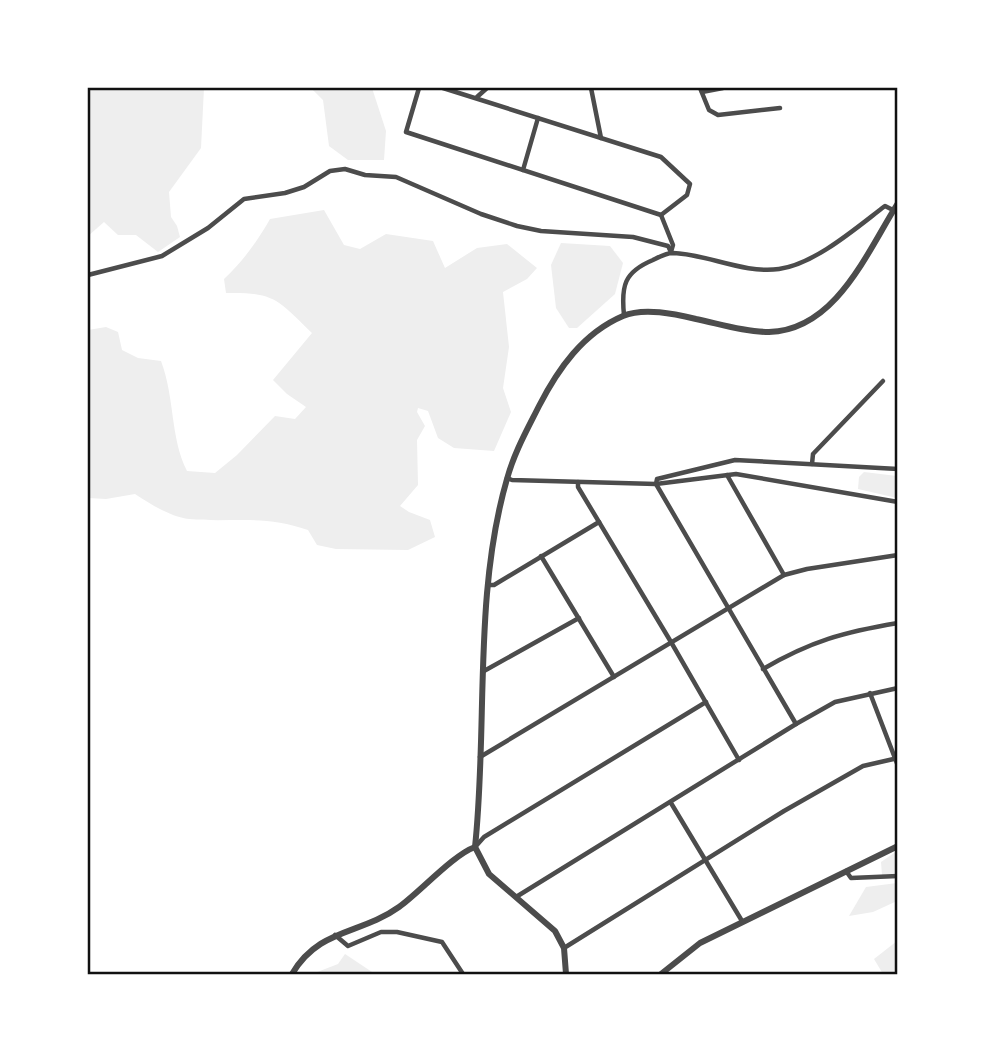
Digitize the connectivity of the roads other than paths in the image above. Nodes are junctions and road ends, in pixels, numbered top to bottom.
1 (419, 88) edge
2 (443, 88) edge
3 (487, 88) edge
4 (591, 88) edge
5 (723, 88) edge
6 (701, 90) edge
7 (476, 98) junction
8 (780, 108) dead end
9 (538, 118) junction
10 (601, 138) junction
11 (523, 170) junction
12 (898, 203) edge
13 (893, 210) junction
14 (661, 215) junction
15 (671, 253) junction
16 (88, 275) edge
17 (624, 315) junction
18 (883, 381) dead end
19 (811, 464) junction
20 (898, 469) edge
21 (727, 475) junction
22 (507, 478) junction
23 (578, 482) junction
24 (656, 484) junction
25 (898, 502) edge
26 (599, 522) junction
27 (898, 555) edge
28 (541, 556) junction
29 (784, 575) junction
30 (488, 585) junction
31 (727, 608) junction
32 (579, 618) junction
33 (898, 623) edge
34 (671, 642) junction
35 (763, 669) junction
36 (484, 671) junction
37 (614, 677) junction
38 (898, 688) edge
39 (870, 693) junction
40 (706, 702) junction
41 (796, 724) junction
42 (480, 757) junction
43 (896, 758) edge
44 (739, 761) junction
45 (898, 766) edge
46 (671, 803) junction
47 (898, 846) edge
48 (475, 847) junction
49 (704, 860) junction
50 (845, 870) junction
51 (898, 876) edge
52 (516, 897) junction
53 (742, 920) junction
54 (335, 934) junction
55 (564, 948) junction
56 (292, 975) edge
57 (463, 975) edge
58 (566, 975) edge
59 (661, 975) edge

1 - 11 street
2 - 7 street
3 - 7 street
4 - 10 street
5 - 6 street
6 - 8 street
7 - 9 street
9 - 10 street
9 - 11 street
10 - 14 street
11 - 14 street
12 - 13 street
13 - 15 street
13 - 17 street
14 - 15 street
15 - 16 street
15 - 17 street
17 - 22 street
18 - 19 street
19 - 20 street
19 - 24 street
21 - 24 street
21 - 25 street
21 - 29 street
22 - 23 street
22 - 30 street
23 - 24 street
23 - 26 street
24 - 31 street
26 - 28 street
26 - 34 street
27 - 29 street
28 - 30 street
28 - 32 street
29 - 31 street
30 - 36 street
31 - 34 street
31 - 35 street
32 - 36 street
32 - 37 street
33 - 35 street
34 - 37 street
34 - 40 street
35 - 41 street
36 - 42 street
37 - 42 street
38 - 39 street
39 - 41 street
39 - 43 street
40 - 44 street
40 - 48 street
41 - 44 street
42 - 48 street
43 - 45 street
43 - 49 street
44 - 46 street
46 - 49 street
46 - 52 street
47 - 50 street
48 - 52 street
48 - 54 street
49 - 53 street
49 - 55 street
50 - 51 street
50 - 53 street
52 - 55 street
53 - 59 street
54 - 56 street
54 - 57 street
55 - 58 street

